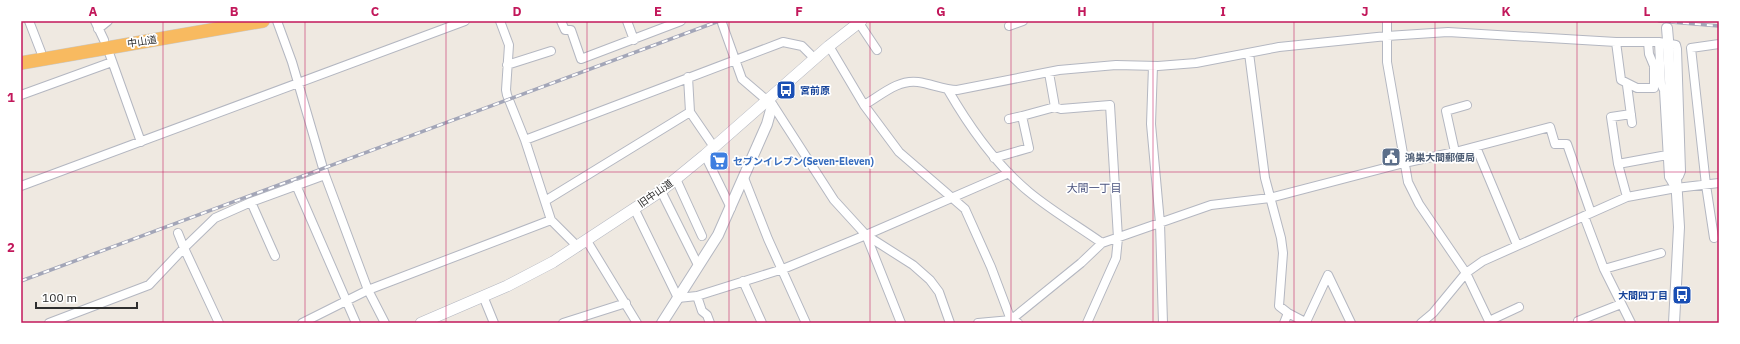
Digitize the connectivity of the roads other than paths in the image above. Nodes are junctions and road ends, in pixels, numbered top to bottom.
1 (29, 21) edge
2 (108, 21) edge
3 (213, 21) edge
4 (263, 21) edge
5 (277, 21) edge
6 (465, 21) edge
7 (500, 21) edge
8 (561, 21) edge
9 (627, 21) edge
10 (681, 21) edge
11 (1023, 21) edge
12 (1387, 21) edge
13 (860, 22) edge
14 (722, 23) dead end
15 (1008, 26) dead end
16 (1667, 28) dead end
17 (101, 34) edge
18 (1387, 36) junction
19 (634, 40) junction
20 (1616, 42) junction
21 (1648, 42) junction
22 (1667, 43) junction
23 (1719, 44) edge
24 (829, 46) junction
25 (877, 50) dead end
26 (552, 51) dead end
27 (41, 52) junction
28 (1249, 53) junction
29 (21, 55) edge
30 (814, 58) junction
31 (734, 60) junction
32 (112, 62) junction
33 (21, 63) edge
34 (507, 66) junction
35 (1153, 66) junction
36 (1049, 72) junction
37 (688, 77) junction
38 (297, 84) junction
39 (1627, 85) junction
40 (948, 90) junction
41 (21, 95) edge
42 (771, 103) junction
43 (864, 105) junction
44 (1467, 105) dead end
45 (1055, 107) junction
46 (690, 112) junction
47 (1022, 116) junction
48 (1008, 119) dead end
49 (525, 140) junction
50 (141, 142) junction
51 (714, 147) junction
52 (1476, 147) junction
53 (1455, 152) junction
54 (705, 155) junction
55 (1667, 155) junction
56 (994, 158) junction
57 (1404, 163) junction
58 (1618, 164) junction
59 (1009, 173) junction
60 (325, 175) junction
61 (744, 178) junction
62 (676, 179) junction
63 (1719, 183) edge
64 (296, 185) junction
65 (1706, 185) junction
66 (21, 186) edge
67 (1676, 188) junction
68 (661, 191) junction
69 (1627, 197) junction
70 (950, 198) junction
71 (1270, 198) junction
72 (545, 201) junction
73 (251, 202) junction
74 (634, 208) junction
75 (731, 208) junction
76 (1588, 215) junction
77 (551, 220) junction
78 (1160, 223) junction
79 (178, 233) dead end
80 (866, 235) junction
81 (702, 236) dead end
82 (1118, 238) junction
83 (1714, 238) dead end
84 (587, 241) junction
85 (1102, 243) junction
86 (1517, 245) junction
87 (578, 247) junction
88 (184, 248) junction
89 (1661, 253) dead end
90 (275, 256) dead end
91 (698, 265) junction
92 (782, 269) junction
93 (1604, 269) junction
94 (1466, 273) junction
95 (743, 281) junction
96 (368, 290) junction
97 (483, 296) junction
98 (697, 296) junction
99 (678, 298) junction
100 (346, 301) junction
101 (626, 303) junction
102 (1621, 304) junction
103 (1519, 307) dead end
104 (1288, 313) junction
105 (1578, 321) dead end
106 (1012, 322) edge
107 (1489, 322) edge
108 (49, 323) edge
109 (219, 323) edge
110 (302, 323) edge
111 (356, 323) edge
112 (385, 323) edge
113 (421, 323) edge
114 (494, 323) edge
115 (563, 323) edge
116 (637, 323) edge
117 (662, 323) edge
118 (710, 323) edge
119 (762, 323) edge
120 (806, 323) edge
121 (901, 323) edge
122 (950, 323) edge
123 (978, 323) edge
124 (1087, 323) edge
125 (1163, 323) edge
126 (1284, 323) edge
127 (1307, 323) edge
128 (1351, 323) edge
129 (1421, 323) edge
130 (1631, 323) edge
131 (1674, 323) edge

1 - 27 street
2 - 17 street
3 - 17 highway, 中山道
4 - 17 highway, 中山道
5 - 38 street
6 - 38 street
7 - 34 street
8 - 19 street
9 - 19 street
10 - 19 street
11 - 15 street
12 - 18 street
13 - 24 main road, 旧中山道
13 - 25 street
14 - 31 street
16 - 22 street
17 - 27 highway, 中山道
17 - 32 street
17 - 33 highway, 中山道
18 - 20 street
18 - 28 street
18 - 57 street
20 - 21 street
20 - 39 street
21 - 22 street
21 - 39 street
22 - 55 street
22 - 67 street
23 - 65 street
24 - 30 main road, 旧中山道
24 - 43 street
26 - 34 street
27 - 29 highway, 中山道
28 - 35 street
28 - 71 street
30 - 31 street
30 - 42 main road, 旧中山道
31 - 37 street
31 - 42 street
32 - 41 street
32 - 50 street
34 - 49 street
35 - 36 street
35 - 78 street
36 - 40 street
36 - 45 street
37 - 46 street
37 - 49 street
38 - 50 street
38 - 60 street
39 - 58 street
40 - 43 street
40 - 56 street
42 - 51 main road, 旧中山道
42 - 61 street
42 - 80 street
43 - 70 street
44 - 53 street
45 - 47 street
45 - 82 street
46 - 51 street
46 - 72 street
47 - 48 street
47 - 56 street
49 - 72 street
50 - 66 street
51 - 54 main road, 旧中山道
52 - 53 street
52 - 76 street
52 - 86 street
53 - 57 street
54 - 62 main road, 旧中山道
54 - 75 street
55 - 58 street
55 - 67 street
56 - 59 street
57 - 71 street
57 - 94 street
58 - 69 street
59 - 70 street
59 - 85 street
60 - 64 street
60 - 96 street
61 - 75 street
61 - 92 street
62 - 68 main road, 旧中山道
62 - 81 street
63 - 65 street
64 - 73 street
64 - 100 street
65 - 67 street
65 - 83 street
67 - 69 street
67 - 131 street
68 - 74 main road, 旧中山道
68 - 91 street
69 - 76 street
70 - 80 street
70 - 106 street
71 - 78 street
71 - 104 street
72 - 77 street
73 - 88 street
73 - 90 street
74 - 84 main road, 旧中山道
74 - 99 street
75 - 91 street
76 - 86 street
76 - 93 street
77 - 87 street
77 - 96 street
78 - 82 street
78 - 125 street
79 - 88 street
80 - 92 street
80 - 121 street
80 - 122 street
82 - 85 street
82 - 124 street
84 - 87 main road, 旧中山道
84 - 101 street
85 - 106 street
86 - 94 street
87 - 97 main road, 旧中山道
88 - 108 street
88 - 109 street
89 - 93 street
91 - 99 street
92 - 95 street
92 - 120 street
93 - 102 street
94 - 107 street
94 - 129 street
95 - 98 street
95 - 119 street
96 - 100 street
96 - 112 street
97 - 113 main road, 旧中山道
97 - 114 street
98 - 99 street
98 - 118 street
99 - 117 street
100 - 110 street
100 - 111 street
101 - 115 street
101 - 116 street
102 - 105 street
102 - 130 street
103 - 107 street
104 - 126 street
104 - 127 street
106 - 123 street
127 - 128 street

